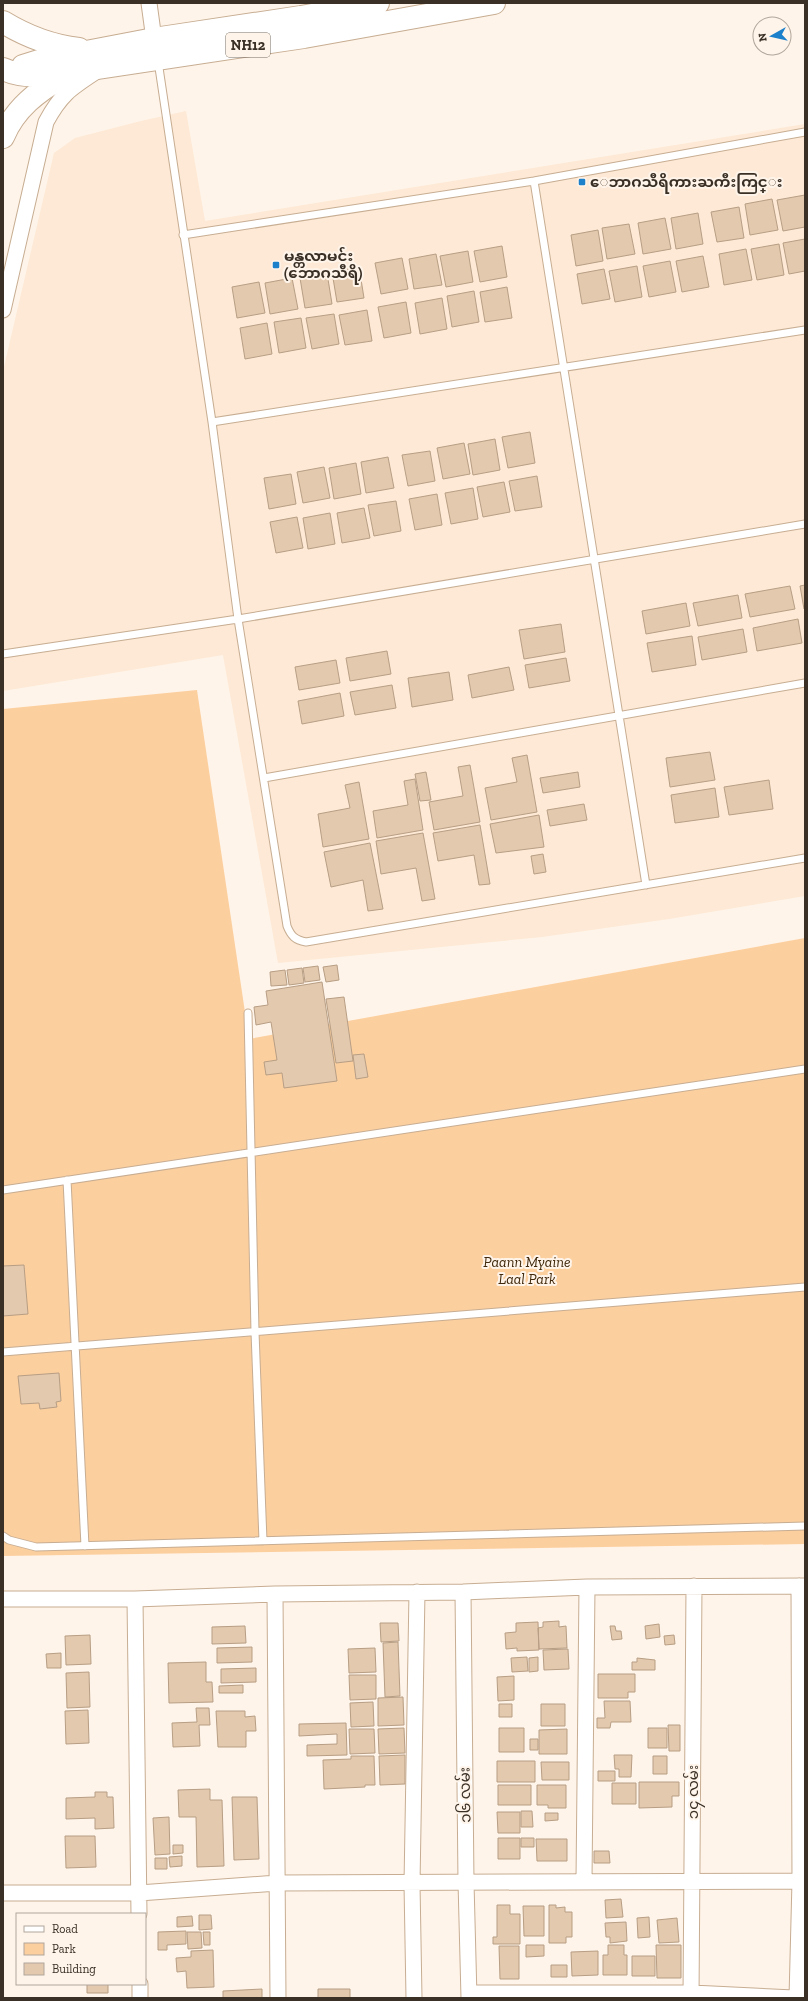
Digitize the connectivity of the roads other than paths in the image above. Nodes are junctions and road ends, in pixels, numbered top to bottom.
1 (149, 3) edge
2 (378, 3) edge
3 (494, 3) edge
4 (3, 22) edge
5 (156, 48) junction
6 (97, 59) junction
7 (7, 71) edge
8 (70, 72) junction
9 (805, 132) edge
10 (3, 137) edge
11 (534, 181) junction
12 (183, 234) junction
13 (3, 310) edge
14 (805, 330) edge
15 (564, 368) junction
16 (212, 422) junction
17 (805, 524) edge
18 (595, 559) junction
19 (238, 619) junction
20 (3, 654) edge
21 (805, 683) edge
22 (619, 715) junction
23 (264, 778) junction
24 (805, 858) edge
25 (646, 885) junction
26 (248, 1012) dead end
27 (805, 1069) edge
28 (251, 1153) junction
29 (67, 1180) junction
30 (3, 1190) edge
31 (805, 1287) edge
32 (255, 1332) junction
33 (75, 1346) junction
34 (3, 1352) edge
35 (805, 1526) edge
36 (3, 1536) edge
37 (263, 1541) junction
38 (85, 1546) junction
39 (694, 1586) junction
40 (802, 1586) edge
41 (587, 1587) junction
42 (417, 1592) junction
43 (463, 1592) junction
44 (275, 1594) junction
45 (3, 1599) edge
46 (135, 1599) junction
47 (584, 1880) junction
48 (802, 1880) edge
49 (466, 1882) junction
50 (693, 1882) junction
51 (276, 1883) junction
52 (412, 1884) junction
53 (3, 1893) edge
54 (139, 1893) junction
55 (139, 1913) edge
56 (140, 1985) edge
57 (470, 1996) edge
58 (692, 1996) edge
59 (140, 1998) edge
60 (278, 1998) edge
61 (414, 1998) edge
62 (794, 1998) edge
63 (797, 1998) edge

1 - 5 street
2 - 5 highway, NH12
3 - 5 highway, NH12
4 - 6 highway, NH12
5 - 6 highway, NH12
5 - 12 lane
6 - 7 highway, NH12
6 - 8 highway, NH12
6 - 13 street
7 - 8 highway, NH12
8 - 10 highway
9 - 11 lane
11 - 12 lane
11 - 15 lane
12 - 16 lane
14 - 15 lane
15 - 16 lane
15 - 18 lane
16 - 19 lane
17 - 18 lane
18 - 19 lane
18 - 22 lane
19 - 20 lane
19 - 23 lane
21 - 22 lane
22 - 23 lane
22 - 25 lane
23 - 25 lane
24 - 25 lane
26 - 28 lane
27 - 28 lane
28 - 29 lane
28 - 32 lane
29 - 30 lane
29 - 33 lane
31 - 32 lane
32 - 33 lane
32 - 37 lane
33 - 34 lane
33 - 38 lane
35 - 37 lane
36 - 38 lane
37 - 38 lane
39 - 40 street
39 - 41 street
39 - 50 street, ၁၄ လမ်း
40 - 48 street
41 - 43 street
41 - 47 street
42 - 43 street
42 - 44 street
42 - 52 street
43 - 49 street, ၁၆ လမ်း
44 - 46 street
44 - 51 street
45 - 46 street
46 - 54 street
47 - 49 street
47 - 50 street
48 - 50 street
48 - 63 street
49 - 52 street
49 - 57 street, ၁၆ လမ်း
50 - 58 street, ၁၄ လမ်း
51 - 52 street
51 - 54 street
51 - 60 street
52 - 61 street
53 - 54 street
54 - 55 street
56 - 59 street
57 - 58 street
58 - 62 street

